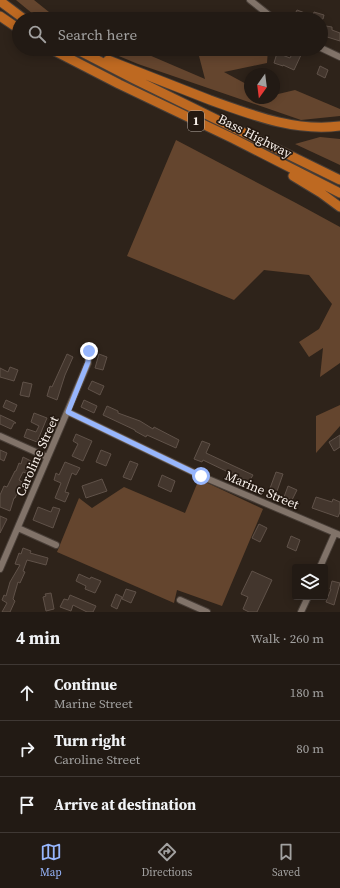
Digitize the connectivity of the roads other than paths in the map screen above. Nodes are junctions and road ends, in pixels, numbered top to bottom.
1 (250, 0) edge
2 (0, 1) edge
3 (15, 12) edge
4 (265, 12) edge
5 (0, 16) edge
6 (12, 24) edge
7 (328, 51) edge
8 (65, 56) edge
9 (90, 56) edge
10 (98, 56) edge
11 (340, 57) edge
12 (119, 84) junction
13 (340, 126) edge
14 (340, 180) edge
15 (340, 193) edge
16 (340, 207) edge
17 (89, 351) dead end
18 (68, 412) junction
19 (0, 436) edge
20 (48, 457) junction
21 (18, 528) junction
22 (337, 534) edge
23 (56, 545) dead end
24 (0, 551) edge
25 (7, 554) junction
26 (322, 564) edge
27 (0, 569) edge
28 (180, 600) dead end
29 (307, 600) edge
30 (207, 612) edge
31 (302, 612) edge

1 - 4 street
2 - 3 highway
5 - 6 highway
7 - 11 street
8 - 12 highway, Bass Highway / 1
9 - 14 highway, Bass Highway / 1
10 - 13 highway
12 - 15 highway, Bass Highway / 1
12 - 16 highway
17 - 18 street, Caroline Street
18 - 20 street, Caroline Street
18 - 22 street, Marine Street
19 - 20 street
20 - 21 street, Caroline Street
21 - 23 street
21 - 25 street, Caroline Street
22 - 26 street
24 - 25 street
25 - 27 street, Caroline Street
28 - 30 street
29 - 31 street

